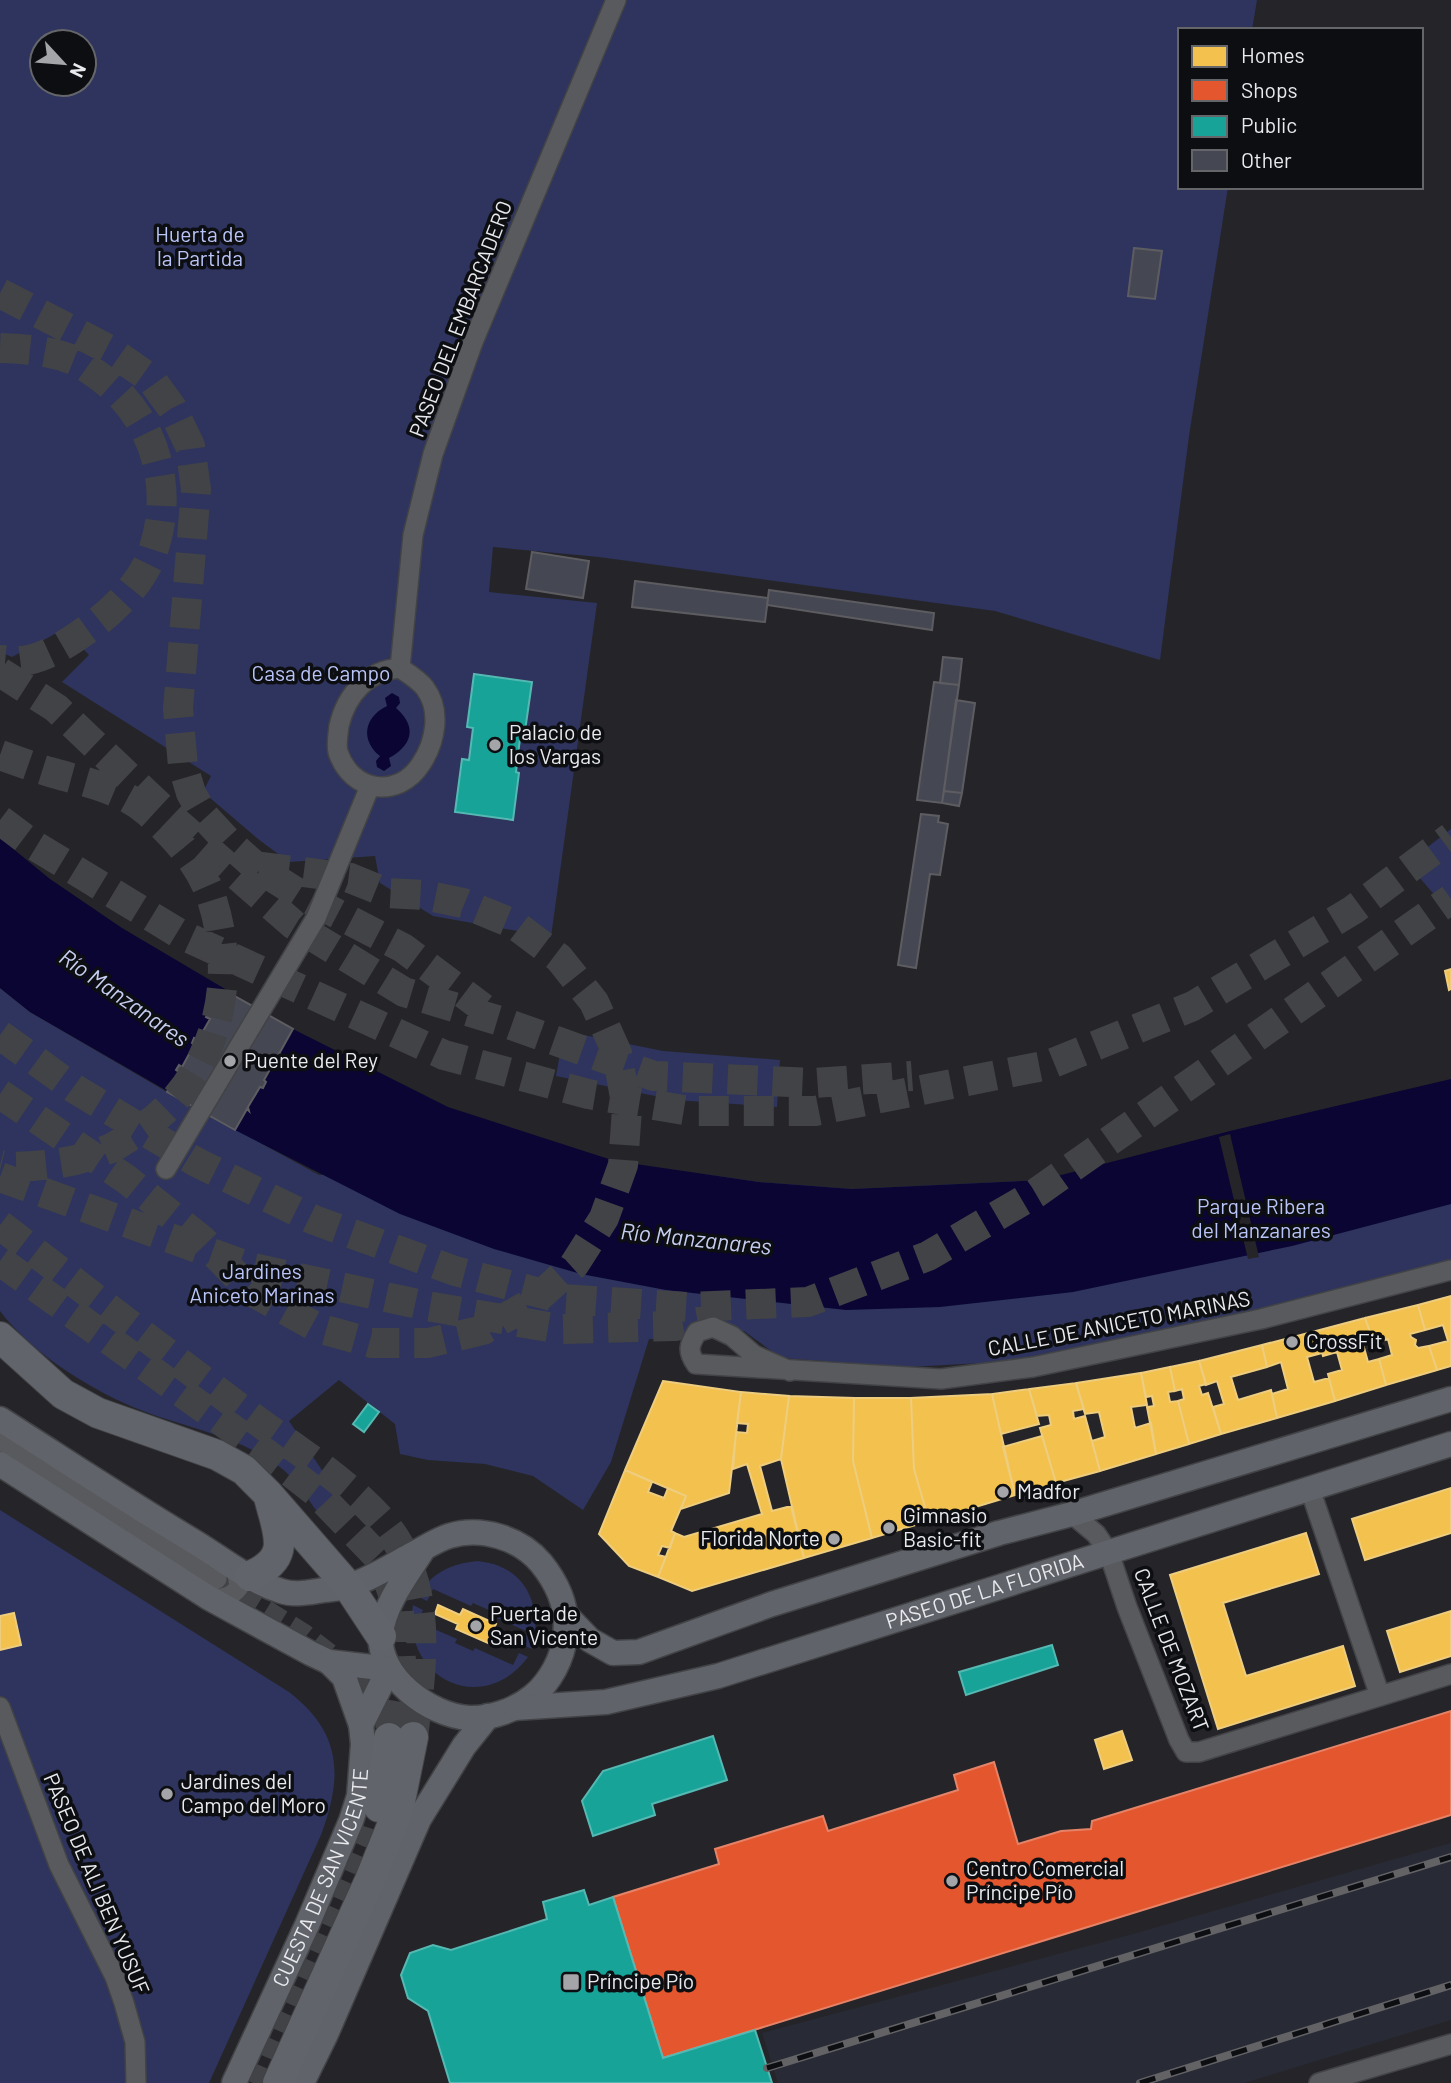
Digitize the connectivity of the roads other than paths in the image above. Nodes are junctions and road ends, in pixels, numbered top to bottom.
1 (616, 0) edge
2 (400, 668) junction
3 (370, 786) junction
4 (166, 1169) dead end
5 (1451, 1270) edge
6 (0, 1337) edge
7 (790, 1371) dead end
8 (1451, 1399) edge
9 (0, 1419) edge
10 (0, 1440) edge
11 (1451, 1444) edge
12 (0, 1464) edge
13 (1310, 1489) junction
14 (268, 1494) junction
15 (1072, 1514) junction
16 (424, 1548) junction
17 (1109, 1553) junction
18 (228, 1580) junction
19 (348, 1586) junction
20 (565, 1614) junction
21 (381, 1636) junction
22 (329, 1662) junction
23 (389, 1670) junction
24 (1451, 1674) edge
25 (1380, 1696) junction
26 (0, 1707) edge
27 (514, 1708) junction
28 (488, 1716) junction
29 (361, 1725) junction
30 (1451, 2044) edge
31 (136, 2083) edge
32 (234, 2083) edge
33 (258, 2083) edge
34 (278, 2083) edge
35 (302, 2083) edge
36 (1319, 2083) edge

1 - 2 street, PASEO DEL EMBARCADERO
2 - 3 street
2 - 3 street
3 - 4 street
5 - 7 street, CALLE DE ANICETO MARINAS
6 - 14 highway
8 - 15 main road
9 - 18 main road
10 - 18 street
11 - 13 main road, PASEO DE LA FLORIDA
12 - 18 main road
13 - 17 main road, PASEO DE LA FLORIDA
13 - 25 street
14 - 18 highway
14 - 19 highway
15 - 17 street, CALLE DE MOZART
15 - 20 main road
16 - 19 main road
16 - 20 main road
16 - 21 main road
17 - 25 street, CALLE DE MOZART
17 - 27 main road, PASEO DE LA FLORIDA
18 - 19 main road
18 - 22 main road
19 - 21 highway
20 - 27 main road
21 - 23 main road
22 - 23 main road
22 - 29 main road
23 - 28 main road
23 - 29 main road, CUESTA DE SAN VICENTE
24 - 25 street, CALLE DE MOZART
26 - 31 street, PASEO DE ALI BEN YUSUF
27 - 28 main road
28 - 35 main road
29 - 32 main road, CUESTA DE SAN VICENTE
30 - 36 street
33 - 34 highway

